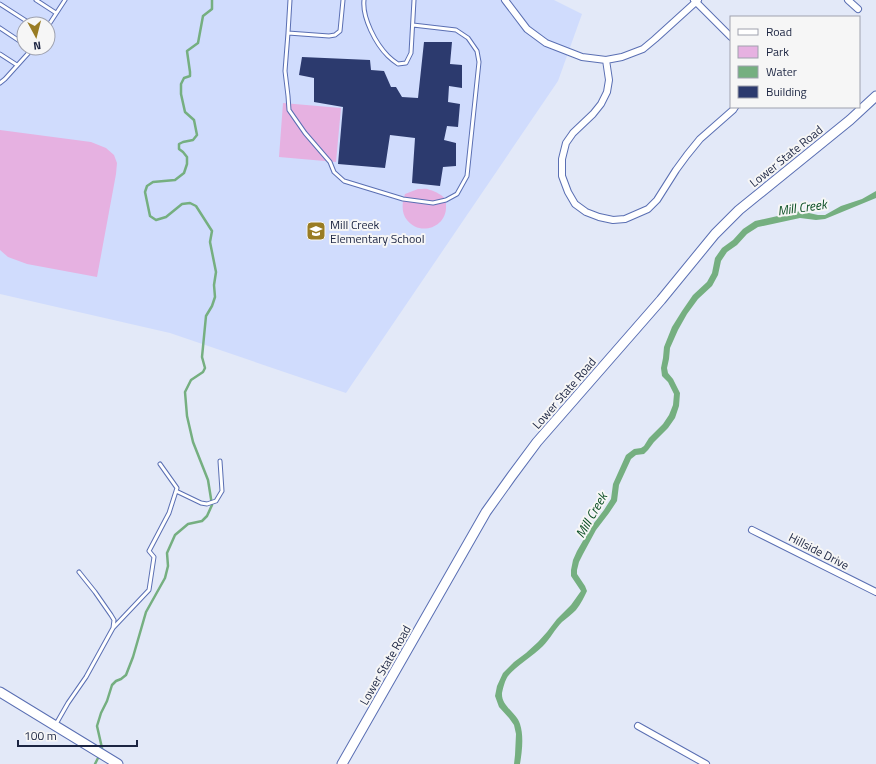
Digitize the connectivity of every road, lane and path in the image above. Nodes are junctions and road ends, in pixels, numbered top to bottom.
1 (36, 0) edge
2 (65, 0) edge
3 (290, 0) edge
4 (343, 0) edge
5 (364, 0) edge
6 (414, 0) edge
7 (505, 0) edge
8 (848, 0) edge
9 (696, 1) edge
10 (0, 4) edge
11 (858, 9) dead end
12 (56, 13) junction
13 (19, 16) edge
14 (54, 16) edge
15 (413, 25) junction
16 (0, 28) edge
17 (288, 33) junction
18 (730, 36) edge
19 (16, 39) edge
20 (0, 54) edge
21 (25, 56) edge
22 (606, 60) junction
23 (17, 65) junction
24 (0, 83) edge
25 (876, 96) edge
26 (734, 108) edge
27 (220, 461) dead end
28 (160, 464) dead end
29 (176, 491) junction
30 (752, 530) dead end
31 (79, 572) dead end
32 (876, 592) edge
33 (113, 628) junction
34 (0, 692) edge
35 (55, 726) junction
36 (638, 726) dead end
37 (118, 764) edge
38 (342, 764) edge
39 (706, 764) edge

1 - 12 lane
2 - 12 lane
3 - 17 lane
4 - 17 lane
5 - 15 lane
6 - 15 lane
7 - 22 street
8 - 11 street
9 - 18 street
9 - 22 street
10 - 13 lane
12 - 14 lane
15 - 17 lane
16 - 19 lane
20 - 23 lane
21 - 23 lane
22 - 26 street
23 - 24 lane
25 - 38 main road, Lower State Road
27 - 29 lane
28 - 29 lane
29 - 33 lane
30 - 32 street, Hillside Drive
31 - 33 lane
33 - 35 lane
34 - 35 main road
35 - 37 main road
36 - 39 street

